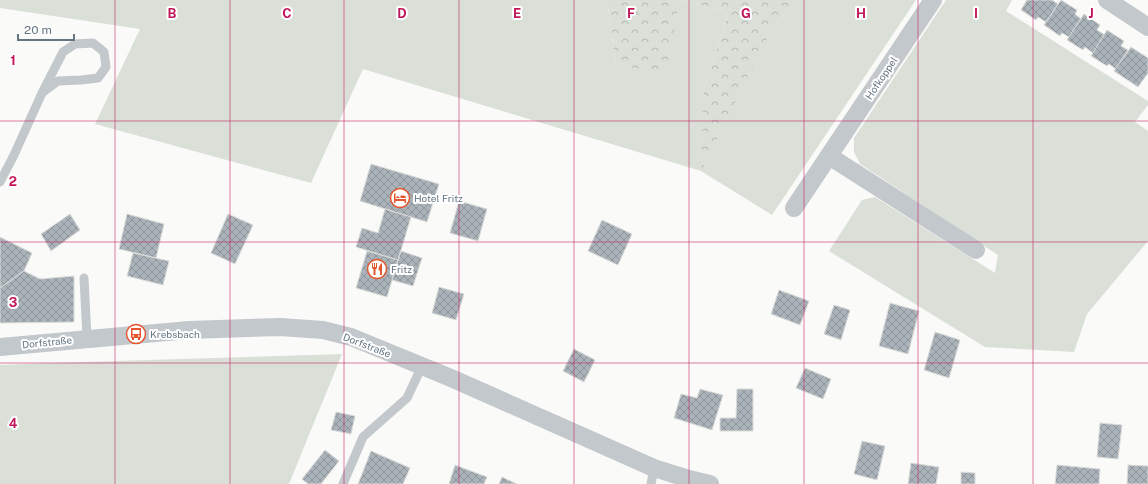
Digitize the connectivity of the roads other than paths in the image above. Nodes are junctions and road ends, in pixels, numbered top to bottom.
1 (933, 0) edge
2 (1107, 0) edge
3 (1148, 27) edge
4 (42, 93) junction
5 (829, 156) junction
6 (0, 182) edge
7 (794, 208) dead end
8 (976, 250) dead end
9 (84, 278) dead end
10 (87, 338) junction
11 (0, 347) edge
12 (422, 366) junction
13 (653, 476) edge
14 (343, 484) edge
15 (710, 484) edge

1 - 5 street, Hofkoppel
2 - 3 street
4 - 4 lane
4 - 6 lane
5 - 7 street, Hofkoppel
5 - 8 street
9 - 10 lane
10 - 11 street, Dorfstraße
10 - 12 street, Dorfstraße
12 - 13 street, Dorfstraße
12 - 14 lane
13 - 15 street, Dorfstraße

